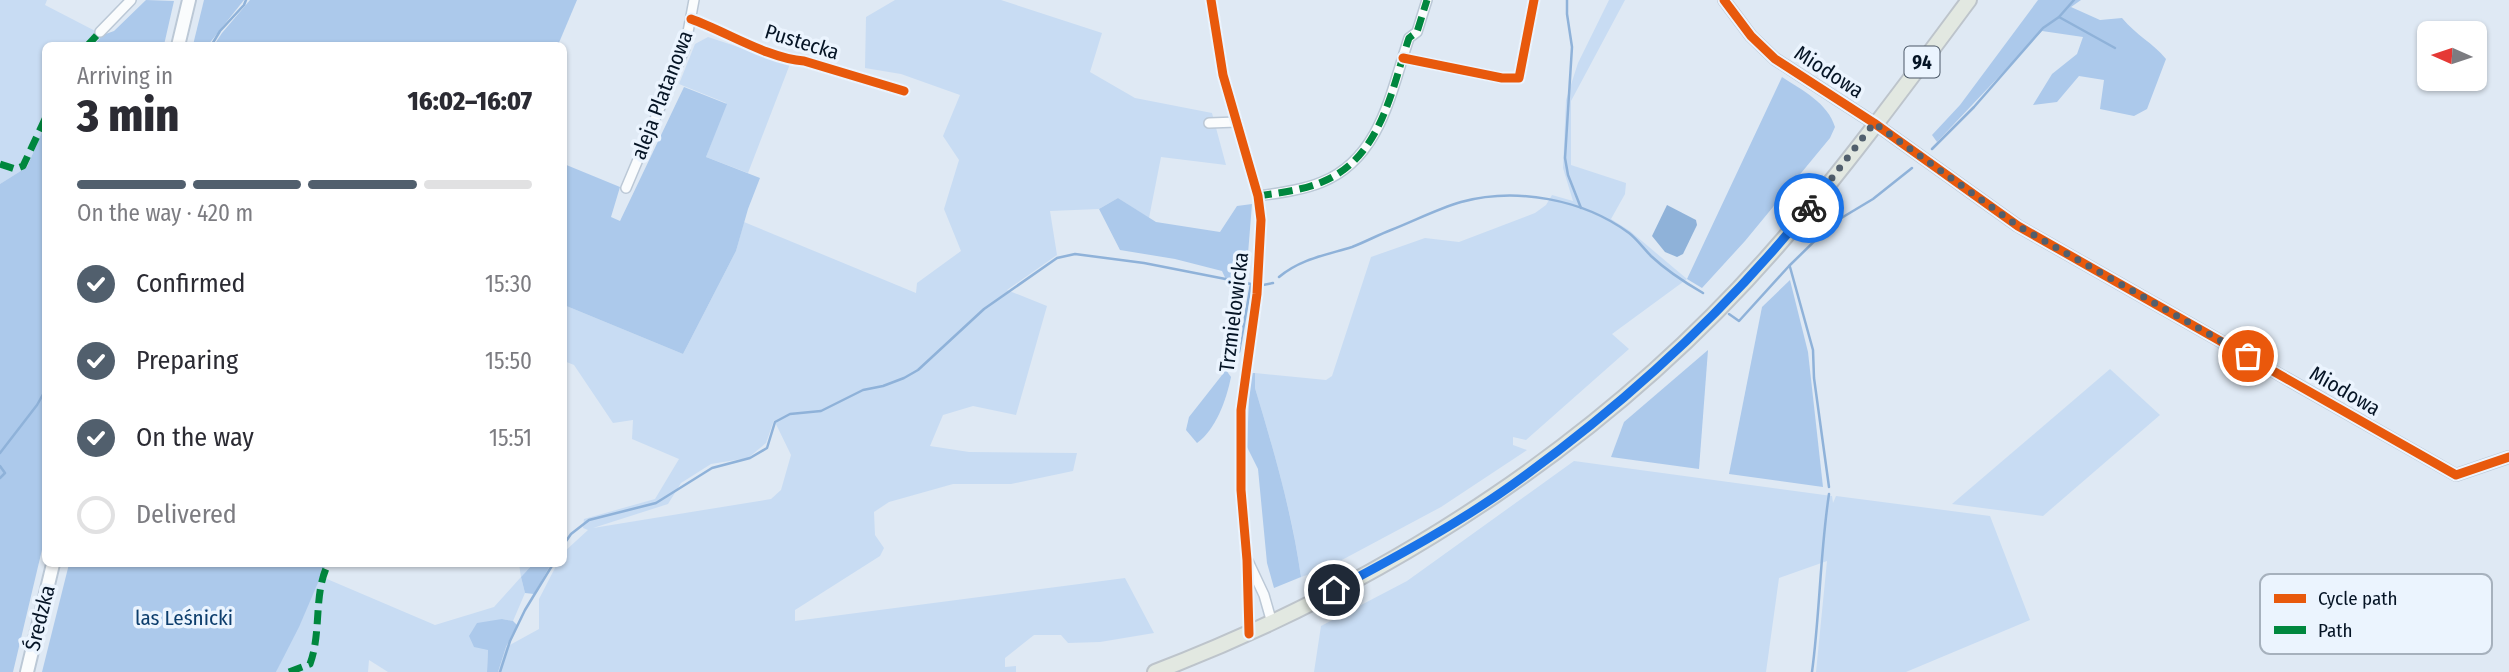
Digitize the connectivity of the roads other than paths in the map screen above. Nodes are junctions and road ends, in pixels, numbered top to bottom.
1 (131, 0) edge
2 (188, 0) edge
3 (694, 0) edge
4 (1211, 0) edge
5 (1427, 0) edge
6 (1534, 0) edge
7 (1724, 0) edge
8 (1969, 0) edge
9 (691, 19) junction
10 (100, 32) dead end
11 (179, 42) edge
12 (1403, 58) junction
13 (904, 91) dead end
14 (1237, 121) junction
15 (1209, 122) dead end
16 (1874, 123) junction
17 (626, 188) dead end
18 (1258, 196) junction
19 (2509, 457) edge
20 (1247, 559) junction
21 (52, 567) edge
22 (1272, 623) junction
23 (1249, 634) junction
24 (27, 672) edge
25 (1156, 672) edge

1 - 10 street
2 - 11 main road
3 - 9 street, aleja Platanowa
4 - 14 street, Trzmielowicka
5 - 12 street
6 - 12 street
7 - 16 street, Miodowa
8 - 16 main road, 94
9 - 13 street, Pustecka
9 - 17 street, aleja Platanowa
12 - 18 street
14 - 15 street
14 - 18 street, Trzmielowicka
16 - 19 street, Miodowa
16 - 22 main road, 94
18 - 20 street, Trzmielowicka
20 - 22 street, Trzmielowicka
20 - 23 street, Trzmielowicka
21 - 24 main road, Średzka
22 - 23 main road, 94
23 - 25 main road, 94

